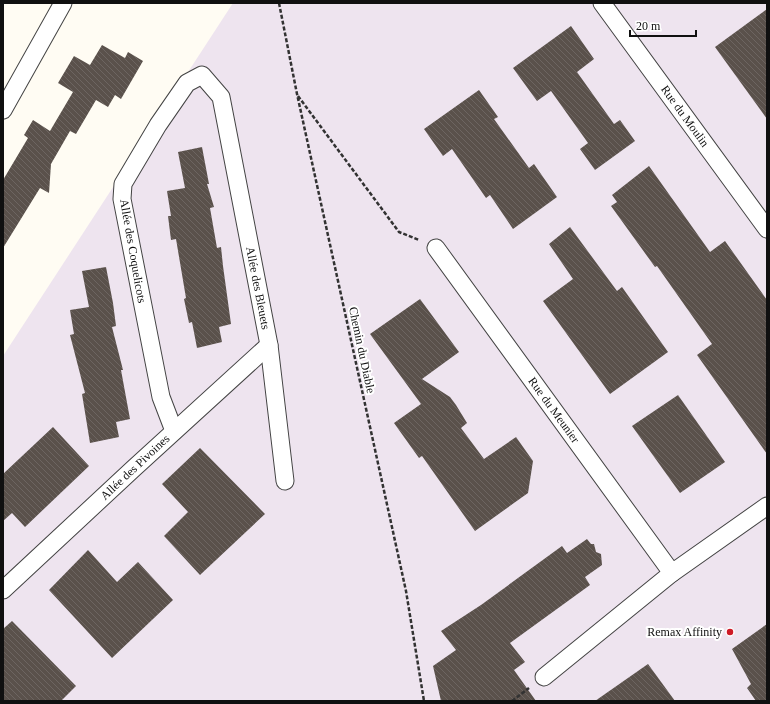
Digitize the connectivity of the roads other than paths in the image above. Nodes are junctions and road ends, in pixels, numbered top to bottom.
1 (63, 3) edge
2 (602, 3) edge
3 (221, 97) joint
4 (3, 110) edge
5 (767, 229) edge
6 (436, 248) road end
7 (269, 345) junction
8 (174, 431) junction
9 (285, 481) dead end
10 (767, 506) edge
11 (672, 573) junction
12 (3, 590) edge
13 (544, 677) dead end

1 - 4 street
2 - 5 street, Rue du Moulin
3 - 7 street, Allée des Bleuets
3 - 8 street, Allée des Coquelicots
6 - 11 street, Rue du Meunier
7 - 8 street, Allée des Pivoines
7 - 9 street, Allée des Bleuets
8 - 12 street, Allée des Pivoines
10 - 11 street
11 - 13 street

